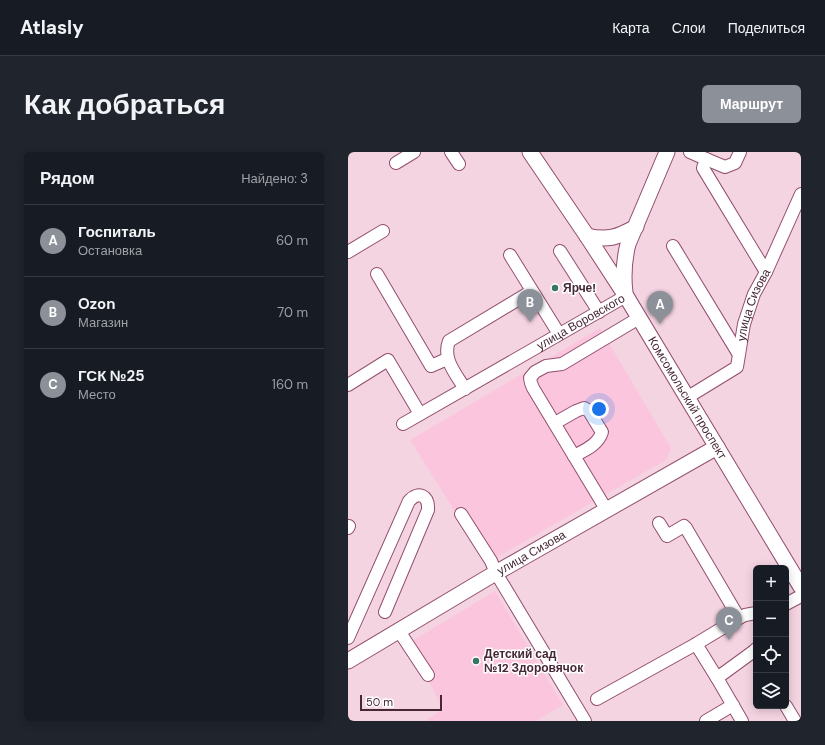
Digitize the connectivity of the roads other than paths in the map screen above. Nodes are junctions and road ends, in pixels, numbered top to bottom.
1 (414, 152) edge
2 (451, 152) edge
3 (530, 152) edge
4 (667, 152) edge
5 (690, 152) edge
6 (740, 152) edge
7 (706, 159) junction
8 (396, 163) dead end
9 (458, 164) dead end
10 (801, 194) edge
11 (636, 227) junction
12 (383, 231) dead end
13 (588, 236) junction
14 (673, 246) dead end
15 (560, 251) dead end
16 (348, 252) edge
17 (510, 255) dead end
18 (766, 272) junction
19 (377, 274) dead end
20 (532, 291) junction
21 (626, 296) junction
22 (599, 312) junction
23 (639, 318) junction
24 (559, 334) junction
25 (738, 353) junction
26 (447, 359) junction
27 (348, 385) edge
28 (465, 389) junction
29 (688, 397) junction
30 (420, 414) junction
31 (555, 423) junction
32 (403, 424) dead end
33 (717, 447) junction
34 (574, 456) junction
35 (606, 509) junction
36 (461, 514) dead end
37 (659, 523) dead end
38 (496, 573) junction
39 (799, 577) edge
40 (801, 596) edge
41 (789, 602) edge
42 (385, 612) dead end
43 (753, 614) edge
44 (739, 618) junction
45 (399, 631) junction
46 (348, 638) edge
47 (696, 644) junction
48 (753, 652) edge
49 (348, 661) edge
50 (428, 675) dead end
51 (717, 678) junction
52 (598, 699) dead end
53 (733, 706) junction
54 (788, 709) edge
55 (585, 721) edge
56 (706, 721) edge
57 (742, 721) edge
58 (795, 721) edge

1 - 8 street
2 - 9 street
3 - 13 main road, Комсомольский проспект
4 - 11 main road, улица Воровского
5 - 7 street
6 - 7 street
7 - 18 street
10 - 18 street, улица Сизова
11 - 13 main road
11 - 21 main road, улица Воровского
12 - 16 street
13 - 21 main road, Комсомольский проспект
14 - 25 street
15 - 22 street
17 - 20 street
18 - 25 street, улица Сизова
19 - 26 street
20 - 24 street
20 - 26 street
21 - 22 street, улица Воровского
21 - 23 main road, Комсомольский проспект
22 - 24 street, улица Воровского
23 - 29 main road, Комсомольский проспект
23 - 31 street
24 - 28 street, улица Воровского
25 - 29 street, улица Сизова
26 - 28 street
27 - 30 street
28 - 30 street, улица Воровского
29 - 33 main road, Комсомольский проспект
30 - 32 street, улица Воровского
31 - 34 street
31 - 34 street
33 - 35 main road, улица Сизова
33 - 39 main road, Комсомольский проспект
34 - 35 street
35 - 38 main road, улица Сизова
36 - 38 street
37 - 44 street
38 - 45 main road, улица Сизова
38 - 55 street
40 - 41 street
42 - 46 street
43 - 44 street
44 - 47 street
45 - 49 main road, улица Сизова
45 - 50 street
47 - 51 street
47 - 52 street
48 - 51 street
51 - 53 street
53 - 56 street
53 - 57 street
54 - 58 street

